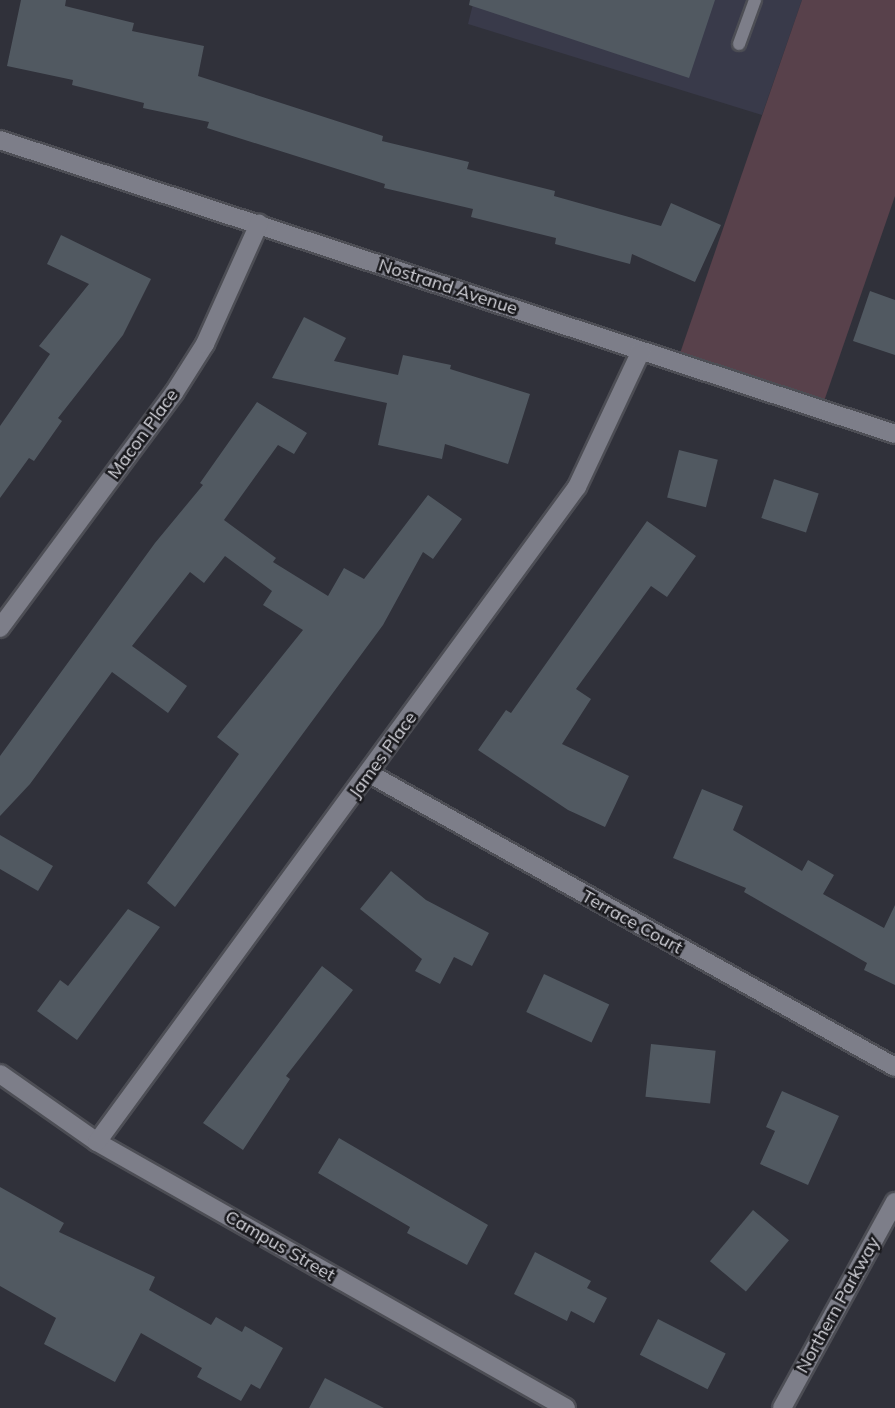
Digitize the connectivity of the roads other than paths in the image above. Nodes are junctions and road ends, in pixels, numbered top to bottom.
1 (755, 0) edge
2 (739, 44) dead end
3 (0, 139) edge
4 (259, 224) junction
5 (641, 351) junction
6 (895, 434) edge
7 (0, 628) edge
8 (370, 774) junction
9 (895, 1067) edge
10 (0, 1074) edge
11 (97, 1142) junction
12 (895, 1202) edge
13 (566, 1408) edge
14 (782, 1408) edge

1 - 2 lane
3 - 4 street, Nostrand Avenue
4 - 5 street, Nostrand Avenue
4 - 7 street, Macon Place
5 - 6 street, Nostrand Avenue
5 - 8 street, James Place
8 - 9 street, Terrace Court
8 - 11 street, James Place
10 - 11 street, Campus Street
11 - 13 street, Campus Street
12 - 14 street, Northern Parkway

